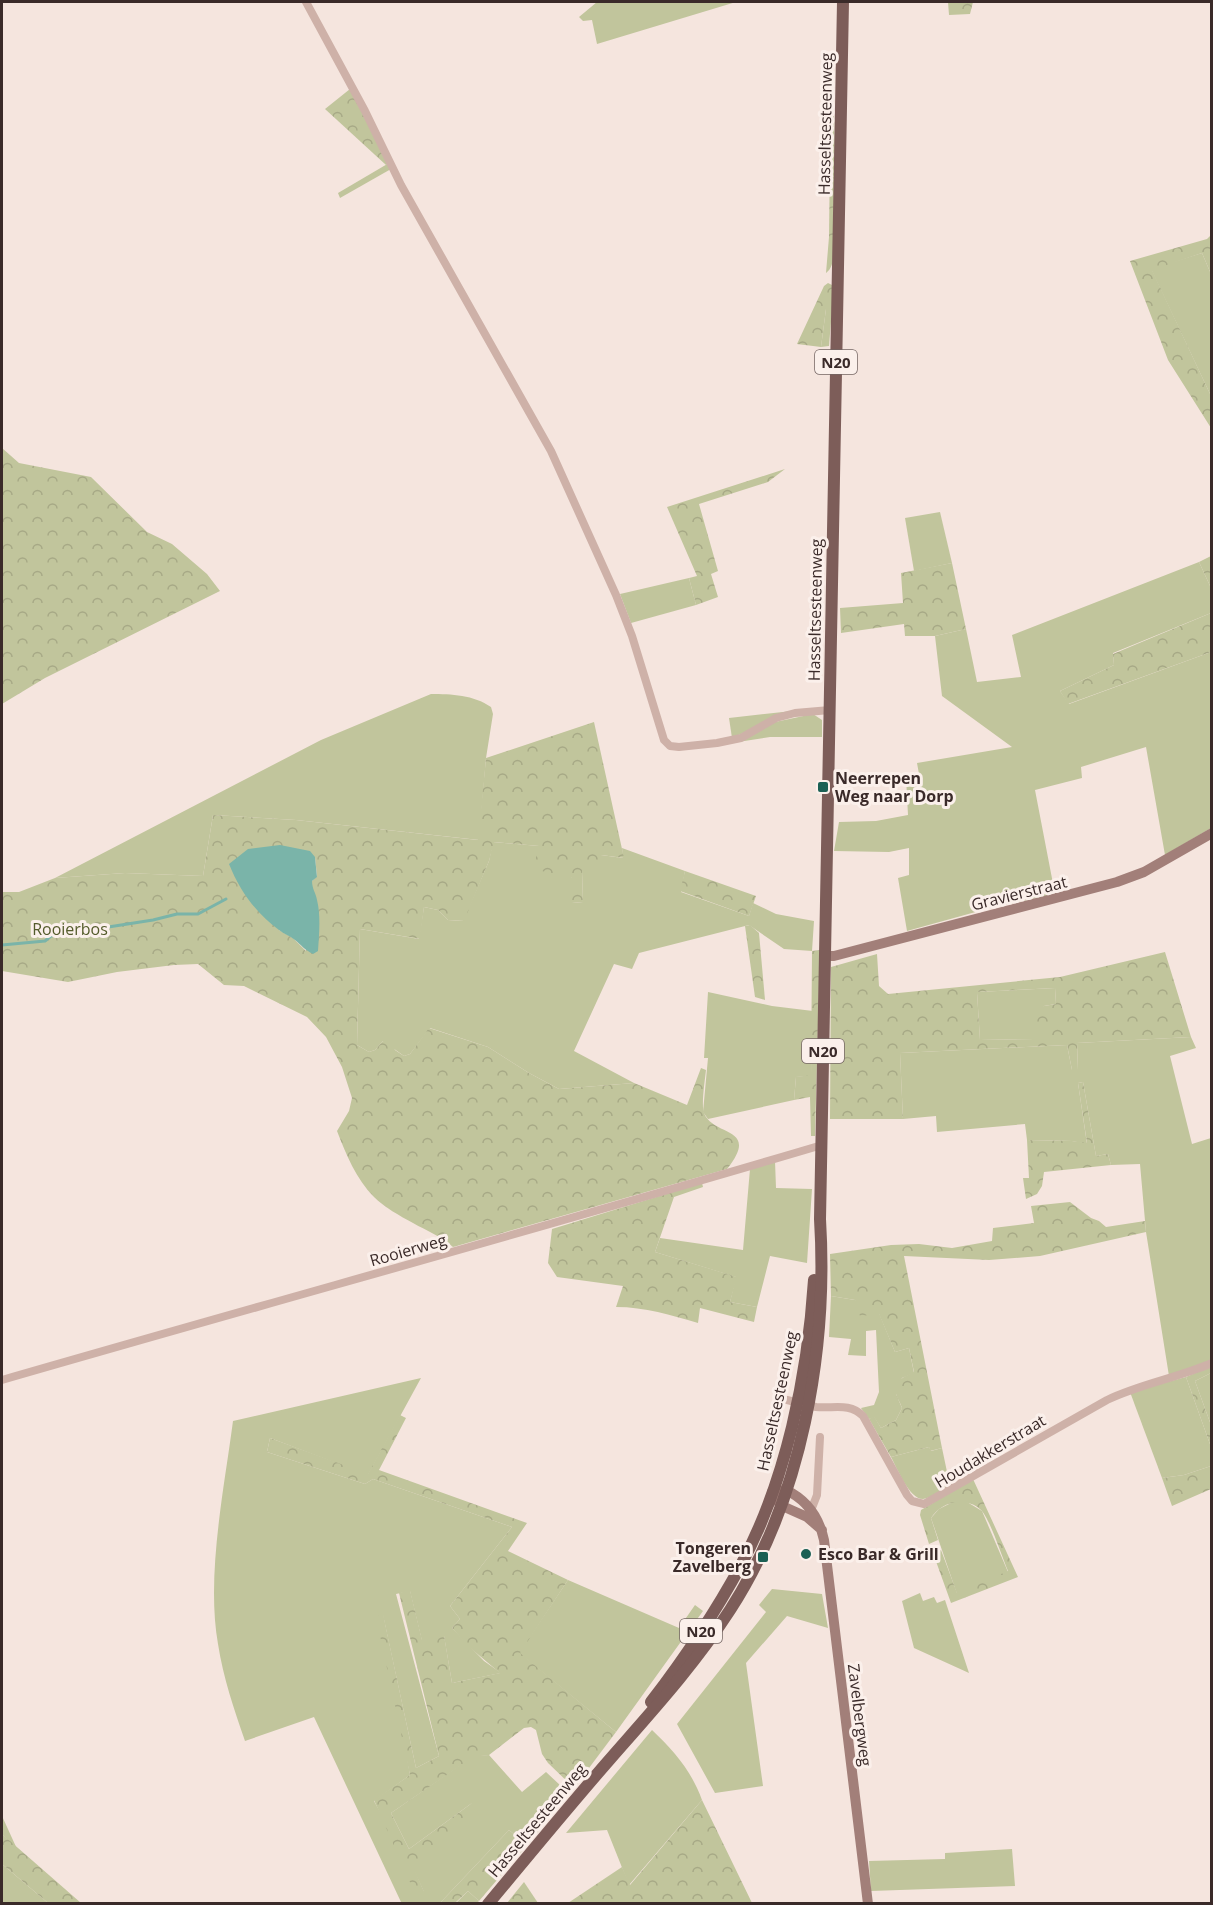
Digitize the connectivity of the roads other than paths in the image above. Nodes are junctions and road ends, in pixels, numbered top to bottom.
1 (306, 2) edge
2 (843, 2) edge
3 (830, 710) junction
4 (1212, 833) edge
5 (825, 956) junction
6 (822, 1145) junction
7 (1212, 1363) edge
8 (2, 1380) edge
9 (797, 1402) junction
10 (820, 1437) dead end
11 (786, 1490) junction
12 (772, 1492) junction
13 (780, 1505) junction
14 (810, 1514) junction
15 (611, 1758) junction
16 (488, 1904) edge
17 (868, 1904) edge

1 - 3 street
2 - 3 main road, Hasseltsesteenweg / N20
3 - 5 main road, Hasseltsesteenweg / N20
4 - 5 main road, Gravierstraat
5 - 6 main road, Hasseltsesteenweg / N20
6 - 8 street, Rooierweg
6 - 9 main road, Hasseltsesteenweg / N20
7 - 9 street, Houdakkerstraat
9 - 11 main road, Hasseltsesteenweg / N20
9 - 12 main road, Hasseltsesteenweg / N20
10 - 14 street
11 - 12 main road
11 - 13 main road, Hasseltsesteenweg / N20
11 - 14 main road, Zavelbergweg
12 - 13 main road
12 - 15 main road, Hasseltsesteenweg / N20
13 - 14 main road
13 - 15 main road, Hasseltsesteenweg / N20
14 - 17 main road, Zavelbergweg
15 - 16 main road, Hasseltsesteenweg / N20

